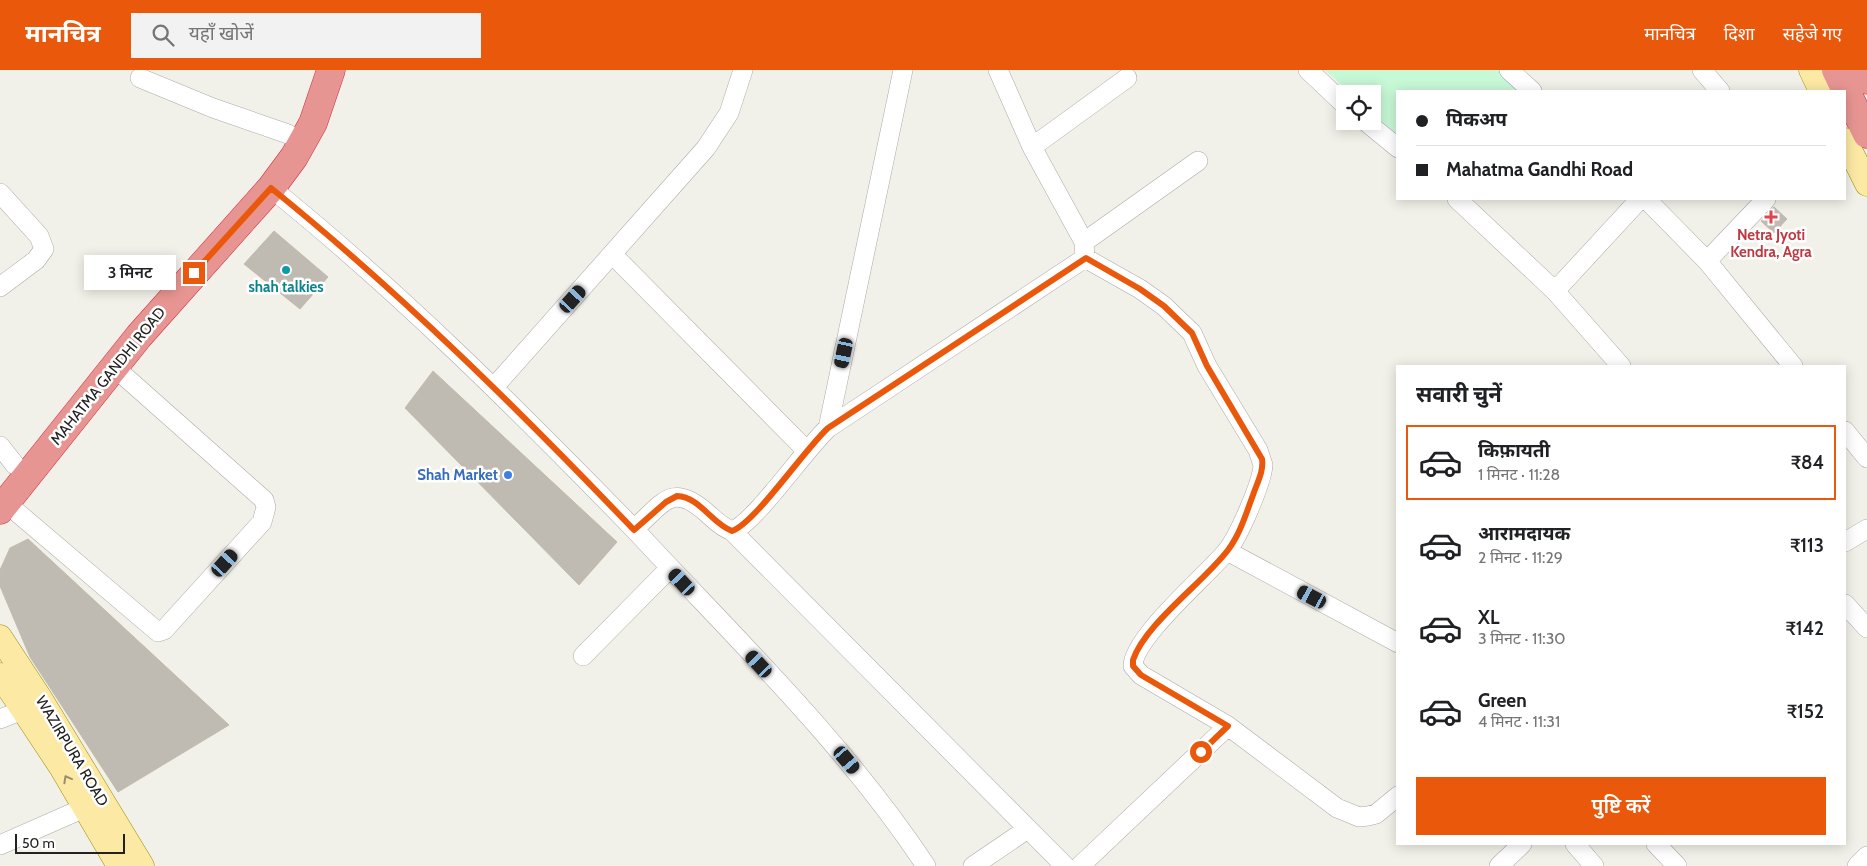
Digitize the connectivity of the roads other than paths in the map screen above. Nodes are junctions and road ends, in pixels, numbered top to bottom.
1 (312, 70) edge
2 (331, 70) edge
3 (743, 70) edge
4 (903, 70) edge
5 (998, 70) edge
6 (1308, 70) edge
7 (1509, 70) edge
8 (1702, 70) edge
9 (1811, 70) edge
10 (1836, 70) edge
11 (1862, 70) edge
12 (140, 78) dead end
13 (1127, 78) dead end
14 (1867, 80) edge
15 (1528, 90) edge
16 (1719, 90) edge
17 (1821, 90) edge
18 (1846, 90) edge
19 (1846, 91) edge
20 (1336, 96) edge
21 (1376, 130) edge
22 (288, 134) junction
23 (1867, 134) edge
24 (1846, 142) edge
25 (1396, 146) edge
26 (1032, 147) junction
27 (1198, 161) dead end
28 (1867, 184) edge
29 (271, 188) junction
30 (0, 193) edge
31 (1458, 200) edge
32 (1639, 200) edge
33 (1647, 200) edge
34 (1765, 200) edge
35 (1085, 250) junction
36 (613, 255) junction
37 (1707, 261) junction
38 (0, 286) edge
39 (1555, 291) junction
40 (1620, 365) edge
41 (1792, 365) edge
42 (113, 366) junction
43 (494, 387) junction
44 (828, 428) junction
45 (1846, 432) edge
46 (806, 450) junction
47 (1867, 458) edge
48 (4, 481) edge
49 (1867, 529) edge
50 (634, 530) junction
51 (732, 531) junction
52 (1846, 541) edge
53 (1227, 551) junction
54 (670, 568) junction
55 (1846, 605) edge
56 (1867, 628) edge
57 (0, 637) edge
58 (1396, 642) edge
59 (583, 656) dead end
60 (0, 675) edge
61 (32, 704) junction
62 (0, 719) edge
63 (1228, 726) junction
64 (1396, 798) edge
65 (84, 808) junction
66 (1026, 830) junction
67 (0, 845) edge
68 (1521, 845) edge
69 (1576, 845) edge
70 (1657, 845) edge
71 (1867, 856) edge
72 (119, 866) edge
73 (142, 866) edge
74 (926, 866) edge
75 (973, 866) edge
76 (1065, 866) edge
77 (1080, 866) edge
78 (1499, 866) edge
79 (1594, 866) edge
80 (1677, 866) edge
81 (1857, 866) edge

1 - 22 highway, MAHATMA GANDHI ROAD
2 - 29 highway, MAHATMA GANDHI ROAD
3 - 36 street
4 - 44 street
5 - 26 street
6 - 20 street
7 - 15 street
8 - 16 street
9 - 17 main road
10 - 18 highway
11 - 14 highway
12 - 22 street
13 - 26 street
19 - 23 highway
21 - 25 street
22 - 48 highway, MAHATMA GANDHI ROAD
24 - 28 main road
26 - 35 street
27 - 35 street
29 - 42 highway, MAHATMA GANDHI ROAD
29 - 43 street
30 - 38 street
31 - 39 street
32 - 39 street
33 - 37 street
34 - 37 street
35 - 44 street
35 - 53 street
36 - 43 street
36 - 46 street
37 - 41 street
39 - 40 street
42 - 48 highway, MAHATMA GANDHI ROAD
42 - 48 street
43 - 50 street
44 - 46 street
45 - 47 street
46 - 51 street
49 - 52 street
50 - 51 street
50 - 54 street
51 - 66 street
53 - 58 street
53 - 63 street
54 - 59 street
54 - 74 street
55 - 56 street
57 - 61 main road, WAZIRPURA ROAD
60 - 61 main road, WAZIRPURA ROAD
61 - 62 street
65 -> 61 main road, WAZIRPURA ROAD
61 - 73 main road, WAZIRPURA ROAD
63 - 64 street
63 - 77 street
65 - 67 street
65 - 72 main road, WAZIRPURA ROAD
66 - 75 street
66 - 76 street
68 - 78 street
69 - 79 street
70 - 80 street
71 - 81 street

